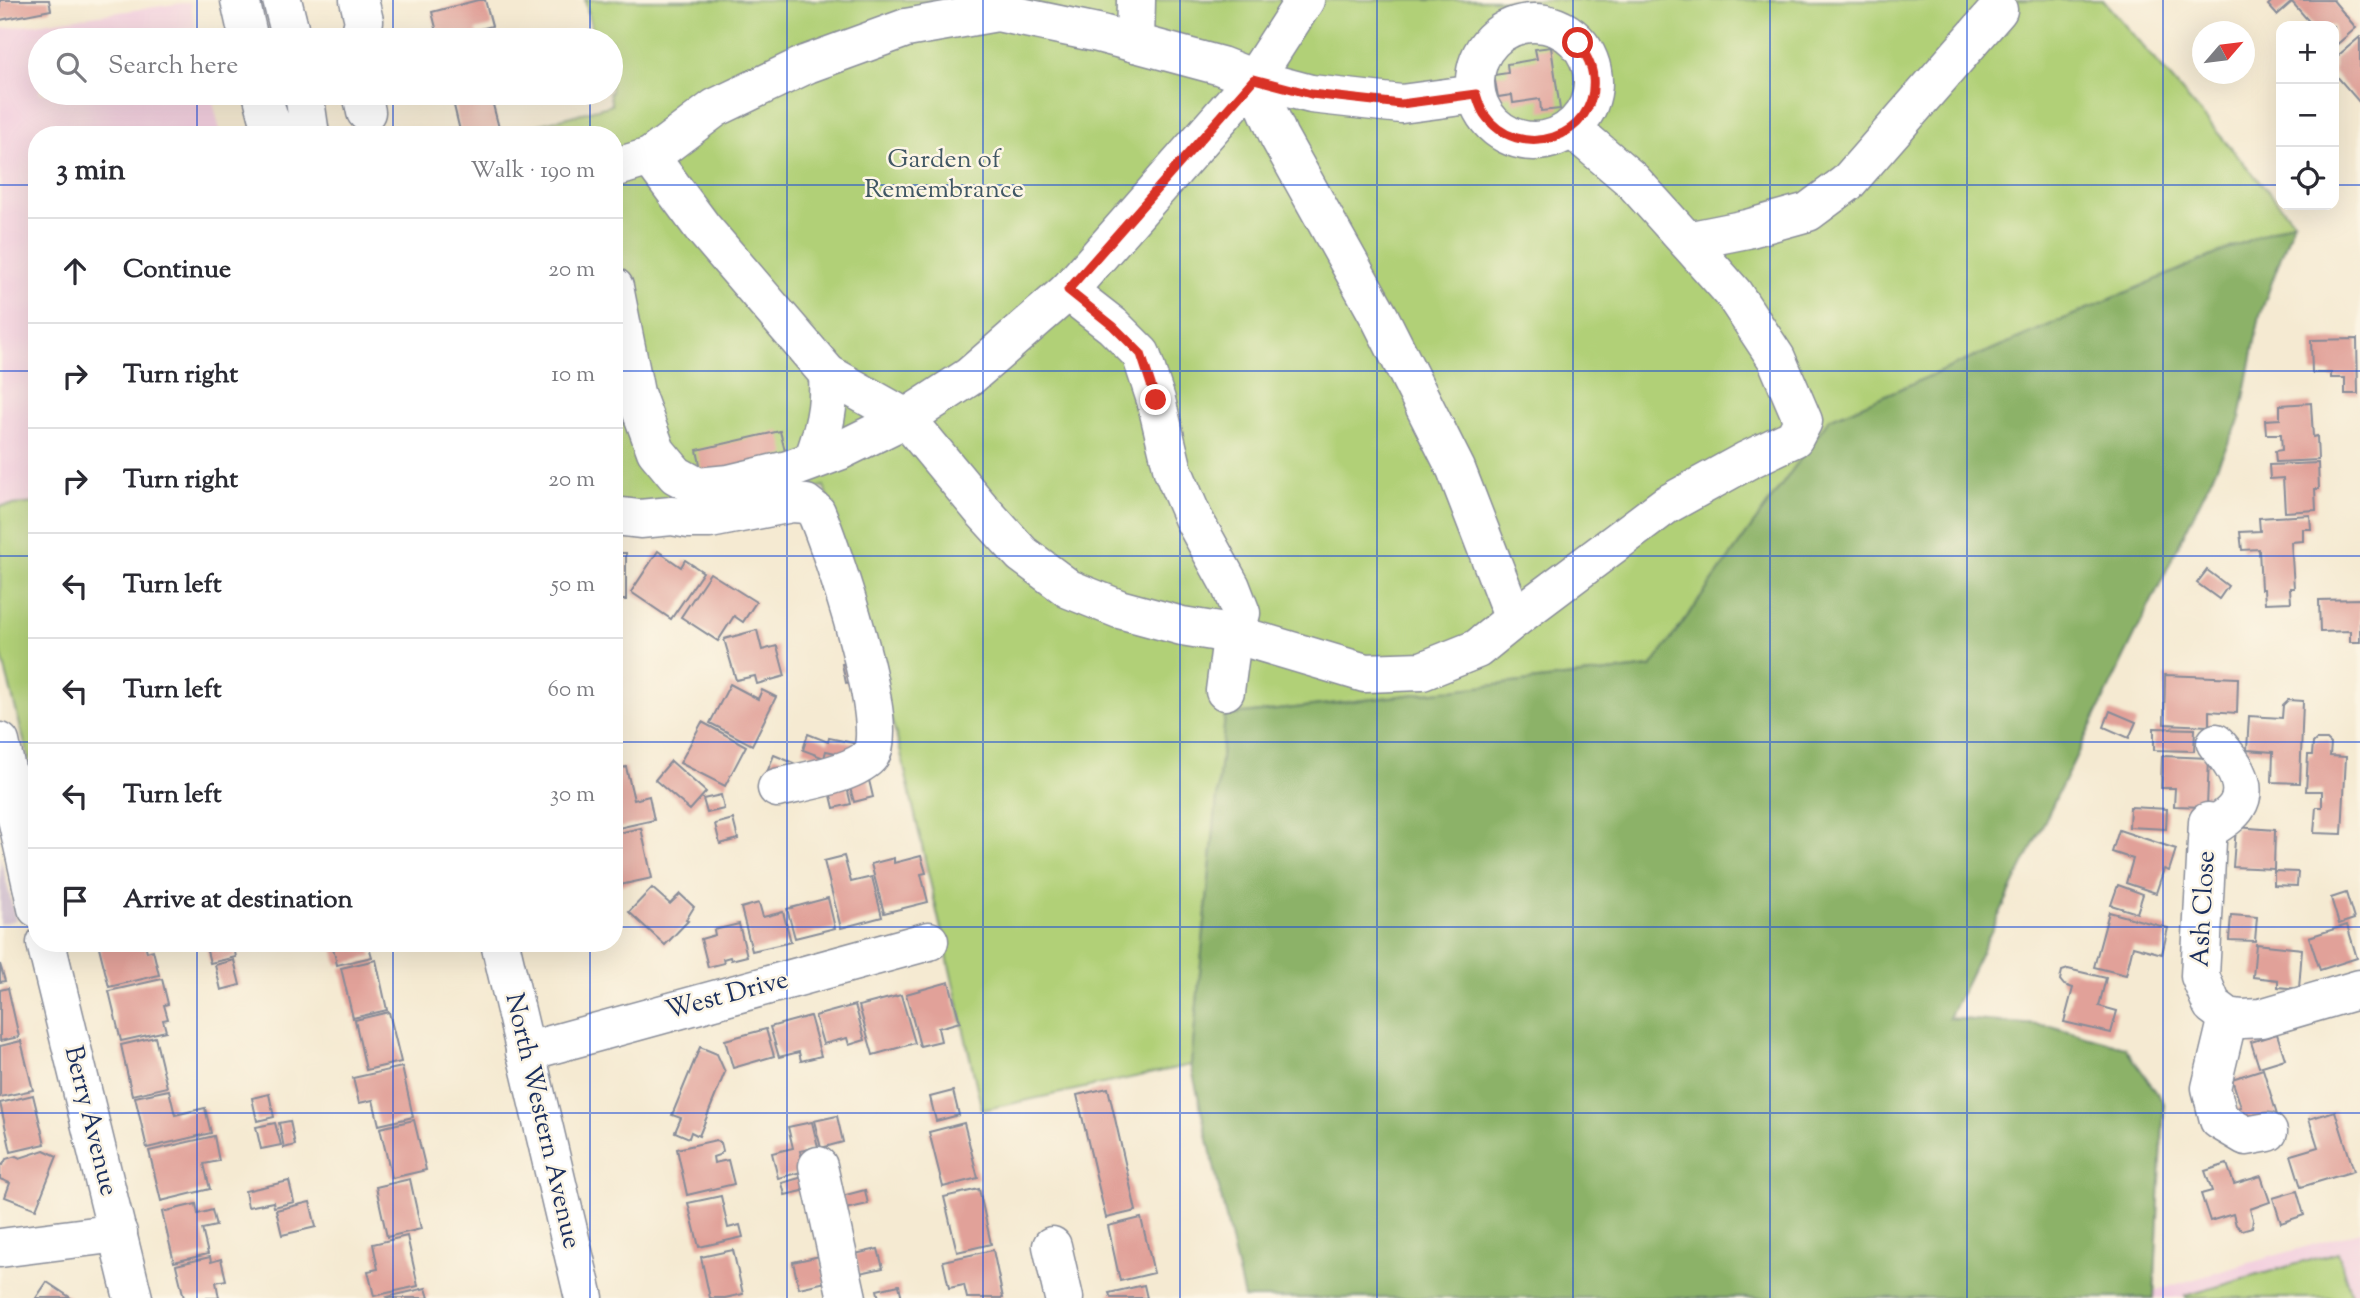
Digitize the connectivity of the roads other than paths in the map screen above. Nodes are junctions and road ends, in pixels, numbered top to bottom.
1 (240, 0) edge
2 (282, 0) edge
3 (359, 0) edge
4 (1136, 0) edge
5 (1305, 0) edge
6 (1998, 10) dead end
7 (246, 28) edge
8 (289, 28) edge
9 (362, 28) edge
10 (1135, 43) junction
11 (1254, 79) junction
12 (1476, 94) junction
13 (265, 105) edge
14 (306, 105) edge
15 (273, 126) edge
16 (309, 126) edge
17 (1572, 128) junction
18 (650, 157) junction
19 (623, 166) edge
20 (1686, 241) junction
21 (1068, 290) junction
22 (623, 332) edge
23 (828, 374) junction
24 (906, 418) junction
25 (813, 460) junction
26 (623, 517) edge
27 (1514, 619) junction
28 (1237, 635) junction
29 (1225, 691) dead end
30 (0, 742) edge
31 (2216, 743) dead end
32 (777, 788) dead end
33 (28, 868) edge
34 (929, 941) dead end
35 (48, 952) edge
36 (502, 952) edge
37 (2360, 989) edge
38 (2228, 1017) junction
39 (525, 1052) junction
40 (2268, 1132) dead end
41 (818, 1166) dead end
42 (118, 1233) junction
43 (1052, 1247) dead end
44 (0, 1248) edge
45 (133, 1298) edge
46 (584, 1298) edge
47 (847, 1298) edge
48 (1064, 1298) edge

1 - 7 main road
2 - 8 main road
3 - 9 main road
4 - 10 main road
5 - 11 main road
6 - 20 main road
10 - 11 main road
10 - 18 main road
11 - 12 main road
11 - 21 main road
11 - 27 main road
12 - 17 main road
12 - 17 main road
13 - 15 main road
14 - 16 main road
17 - 20 main road
18 - 19 main road
18 - 23 main road
20 - 27 main road
21 - 24 main road
21 - 28 main road
22 - 25 main road
23 - 24 main road
23 - 25 main road
24 - 25 main road
24 - 28 main road
26 - 32 main road
27 - 28 main road
28 - 29 main road
30 - 33 main road
31 - 38 main road, Ash Close
34 - 39 main road, West Drive
35 - 42 main road, Berry Avenue
36 - 39 main road, North Western Avenue
37 - 38 main road
38 - 40 main road
39 - 46 main road, North Western Avenue
41 - 47 main road
42 - 44 main road
42 - 45 main road, Berry Avenue
43 - 48 main road

